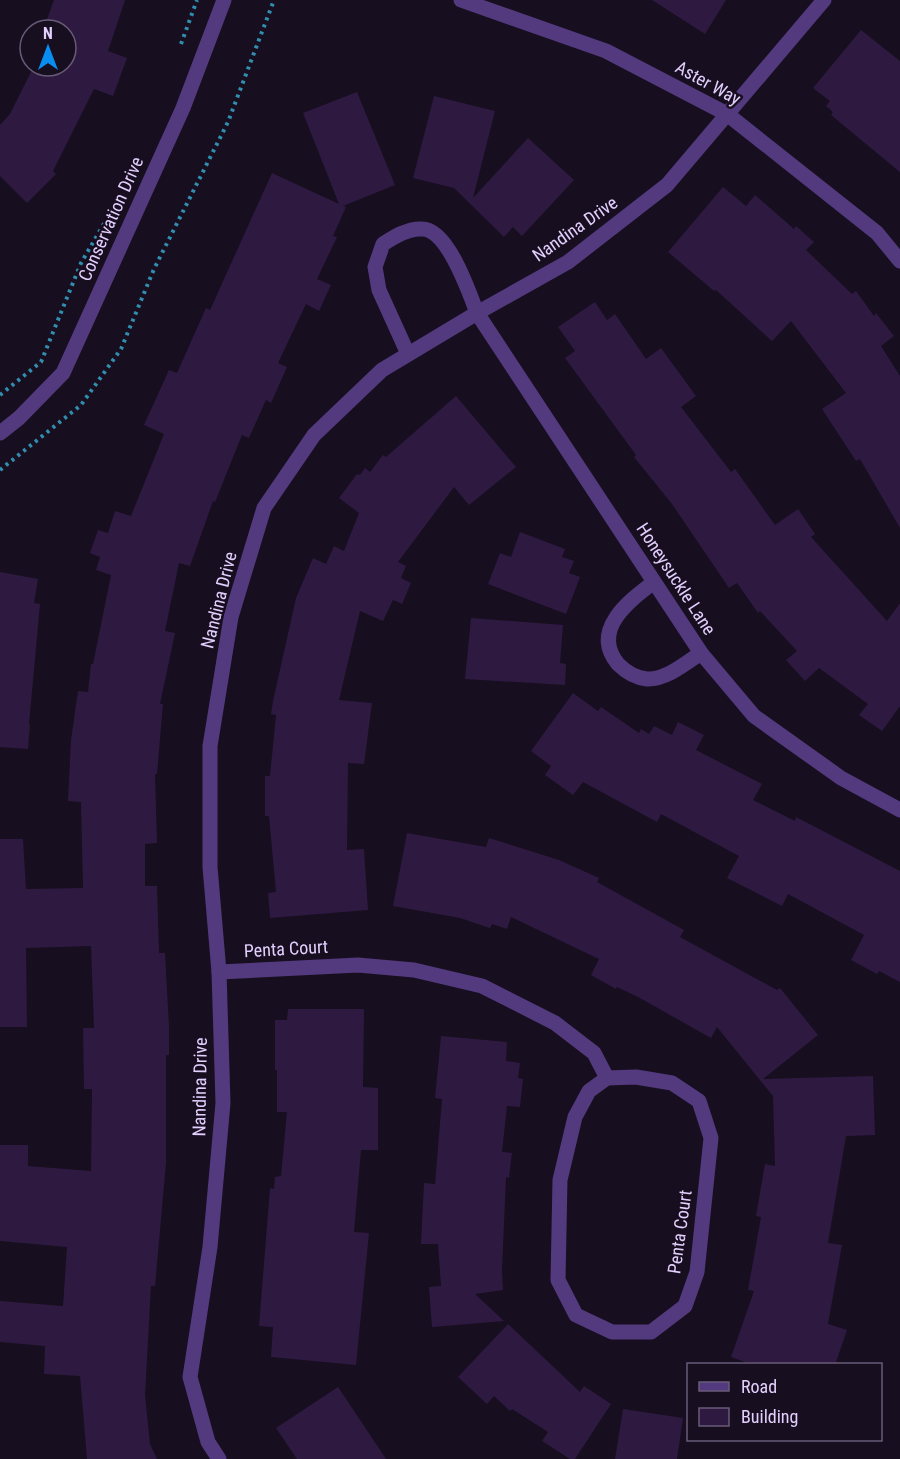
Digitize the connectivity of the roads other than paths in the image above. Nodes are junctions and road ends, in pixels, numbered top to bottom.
1 (224, 0) edge
2 (461, 0) edge
3 (824, 0) edge
4 (727, 114) junction
5 (900, 261) edge
6 (477, 313) junction
7 (408, 354) junction
8 (0, 433) edge
9 (654, 582) junction
10 (701, 653) junction
11 (900, 810) edge
12 (219, 972) junction
13 (607, 1078) junction
14 (219, 1459) edge

1 - 8 street, Conservation Drive
2 - 4 street, Aster Way
3 - 4 street, Nandina Drive
4 - 5 street, Aster Way
4 - 6 street, Nandina Drive
6 - 7 street, Nandina Drive
6 - 7 street, Honeysuckle Lane
6 - 9 street, Honeysuckle Lane
7 - 12 street, Nandina Drive
9 - 10 street, Honeysuckle Lane
9 - 10 street
10 - 11 street, Honeysuckle Lane
12 - 13 street, Penta Court
12 - 14 street, Nandina Drive
13 - 13 street, Penta Court

